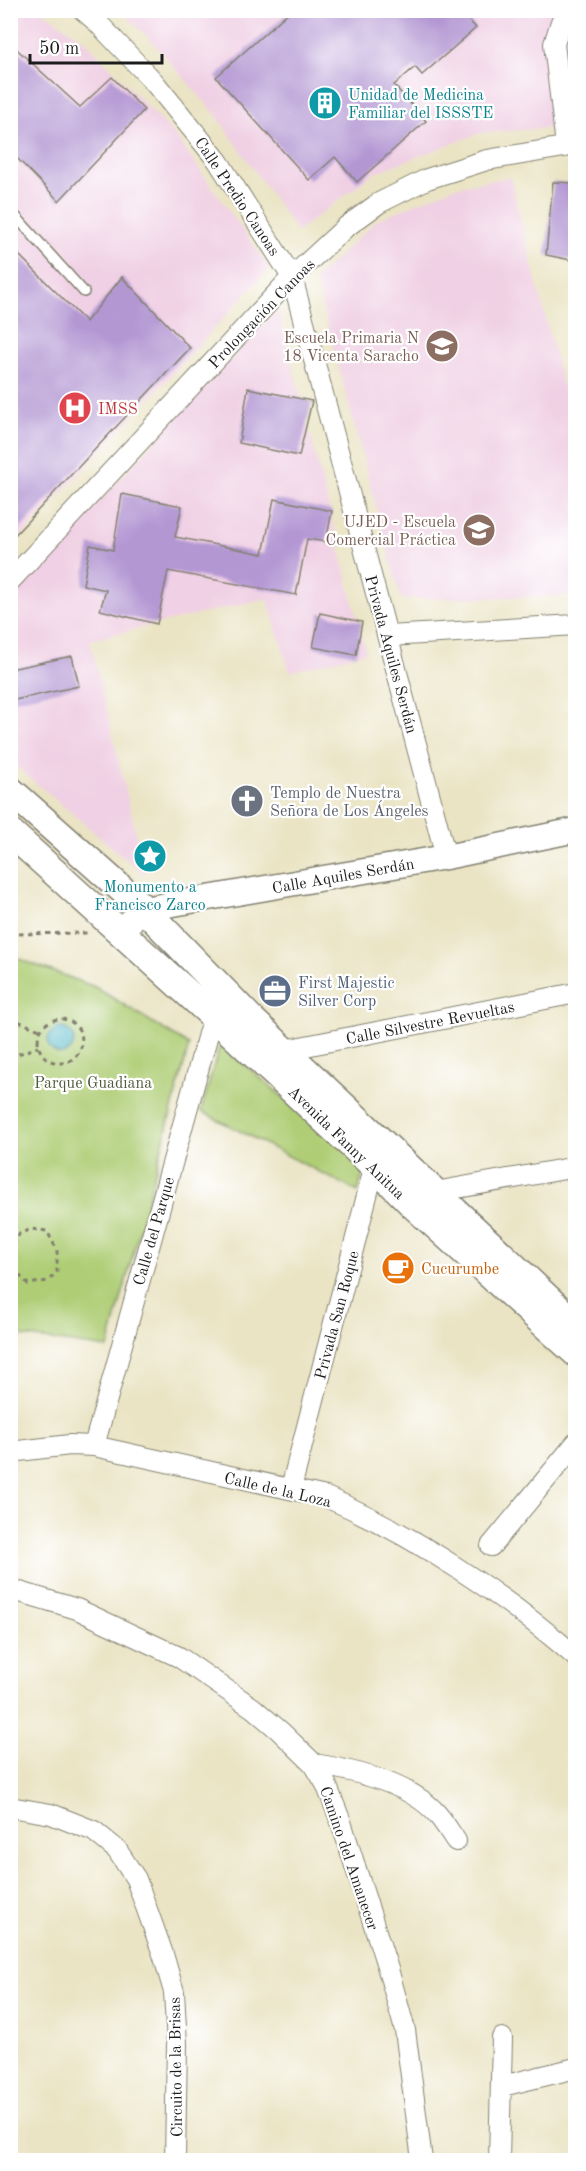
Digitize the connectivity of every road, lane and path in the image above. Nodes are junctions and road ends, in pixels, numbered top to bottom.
1 (83, 10) edge
2 (575, 10) edge
3 (571, 146) edge
4 (10, 210) edge
5 (292, 277) junction
6 (84, 292) dead end
7 (10, 581) edge
8 (576, 625) edge
9 (388, 636) junction
10 (10, 790) edge
11 (576, 830) edge
12 (10, 832) edge
13 (446, 857) junction
14 (144, 909) junction
15 (119, 932) junction
16 (10, 934) edge
17 (576, 993) edge
18 (213, 1016) junction
19 (10, 1018) edge
20 (250, 1018) junction
21 (40, 1030) junction
22 (38, 1047) junction
23 (285, 1050) junction
24 (10, 1058) edge
25 (378, 1154) junction
26 (576, 1167) edge
27 (435, 1192) junction
28 (11, 1251) edge
29 (16, 1272) junction
30 (10, 1276) edge
31 (575, 1344) edge
32 (576, 1443) edge
33 (94, 1446) junction
34 (10, 1452) edge
35 (291, 1488) junction
36 (491, 1546) dead end
37 (10, 1589) edge
38 (576, 1657) edge
39 (314, 1764) junction
40 (10, 1807) edge
41 (456, 1841) dead end
42 (502, 2038) dead end
43 (576, 2068) edge
44 (502, 2086) junction
45 (175, 2160) edge
46 (422, 2160) edge
47 (499, 2160) edge

1 - 5 street, Calle Predio Canoas
2 - 3 street
3 - 5 street, Prolongación Canoas
4 - 6 lane
5 - 7 street, Prolongación Canoas
5 - 9 street, Privada Aquiles Serdán
8 - 9 street
9 - 13 street, Privada Aquiles Serdán
10 - 14 main road, Avenida Fanny Anitua
11 - 13 street, Calle Aquiles Serdán
12 - 15 main road, Avenida Fanny Anitua
13 - 14 street, Calle Aquiles Serdán
14 - 15 street
14 - 20 main road, Avenida Fanny Anitua
15 - 16 path
15 - 18 main road, Avenida Fanny Anitua
17 - 23 street, Calle Silvestre Revueltas
18 - 20 main road
18 - 25 main road, Avenida Fanny Anitua
18 - 33 street, Calle del Parque
19 - 21 path
20 - 23 main road, Avenida Fanny Anitua
21 - 22 path
21 - 22 path
22 - 24 path
23 - 25 main road, Avenida Fanny Anitua
25 - 27 main road, Avenida Fanny Anitua
25 - 31 main road, Avenida Fanny Anitua
25 - 35 street, Privada San Roque
26 - 27 street
27 - 31 main road, Avenida Fanny Anitua
28 - 29 path
28 - 29 path
29 - 30 path
32 - 36 street
33 - 34 street, Calle de la Loza
33 - 35 street, Calle de la Loza
35 - 38 street, Calle de la Loza
37 - 39 street, Camino del Amanecer
39 - 41 street
39 - 46 street, Camino del Amanecer
40 - 45 street, Circuito de la Brisas
42 - 44 street
43 - 44 street
44 - 47 street

